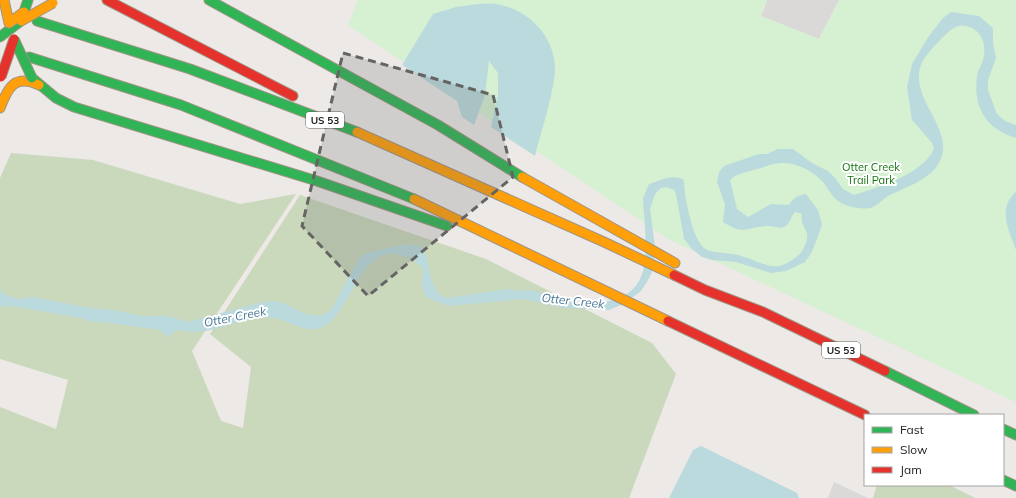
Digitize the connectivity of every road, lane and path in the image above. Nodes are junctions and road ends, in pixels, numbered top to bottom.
1 (4, 0) edge
2 (28, 0) edge
3 (107, 0) edge
4 (205, 1) edge
5 (56, 2) edge
6 (0, 11) edge
7 (24, 12) junction
8 (0, 15) edge
9 (20, 21) junction
10 (37, 22) dead end
11 (4, 30) edge
12 (14, 40) junction
13 (10, 54) junction
14 (29, 57) dead end
15 (58, 76) dead end
16 (1, 80) edge
17 (39, 85) junction
18 (0, 108) edge
19 (239, 126) junction
20 (374, 139) junction
21 (685, 269) dead end
22 (560, 270) junction
23 (699, 276) dead end
24 (708, 287) junction
25 (972, 414) edge
26 (864, 415) edge
27 (1004, 429) edge
28 (1016, 435) edge
29 (1004, 480) edge
30 (1016, 486) edge

1 - 6 main road
1 - 11 main road, bridge
2 - 7 main road
3 - 20 main road
4 - 21 main road
5 - 9 main road, bridge
7 - 9 main road, bridge
7 - 11 main road, bridge
8 - 11 main road
9 - 11 main road
9 - 12 main road
10 - 20 main road, US 53
11 - 12 main road
11 - 13 main road
12 - 13 main road, bridge
12 - 17 main road, bridge
13 - 16 main road, bridge
14 - 19 main road
15 - 19 main road
17 - 18 main road
17 - 22 main road
19 - 22 main road
20 - 24 main road, US 53
22 - 26 main road
23 - 24 main road
24 - 25 main road, US 53
27 - 28 main road
29 - 30 main road

